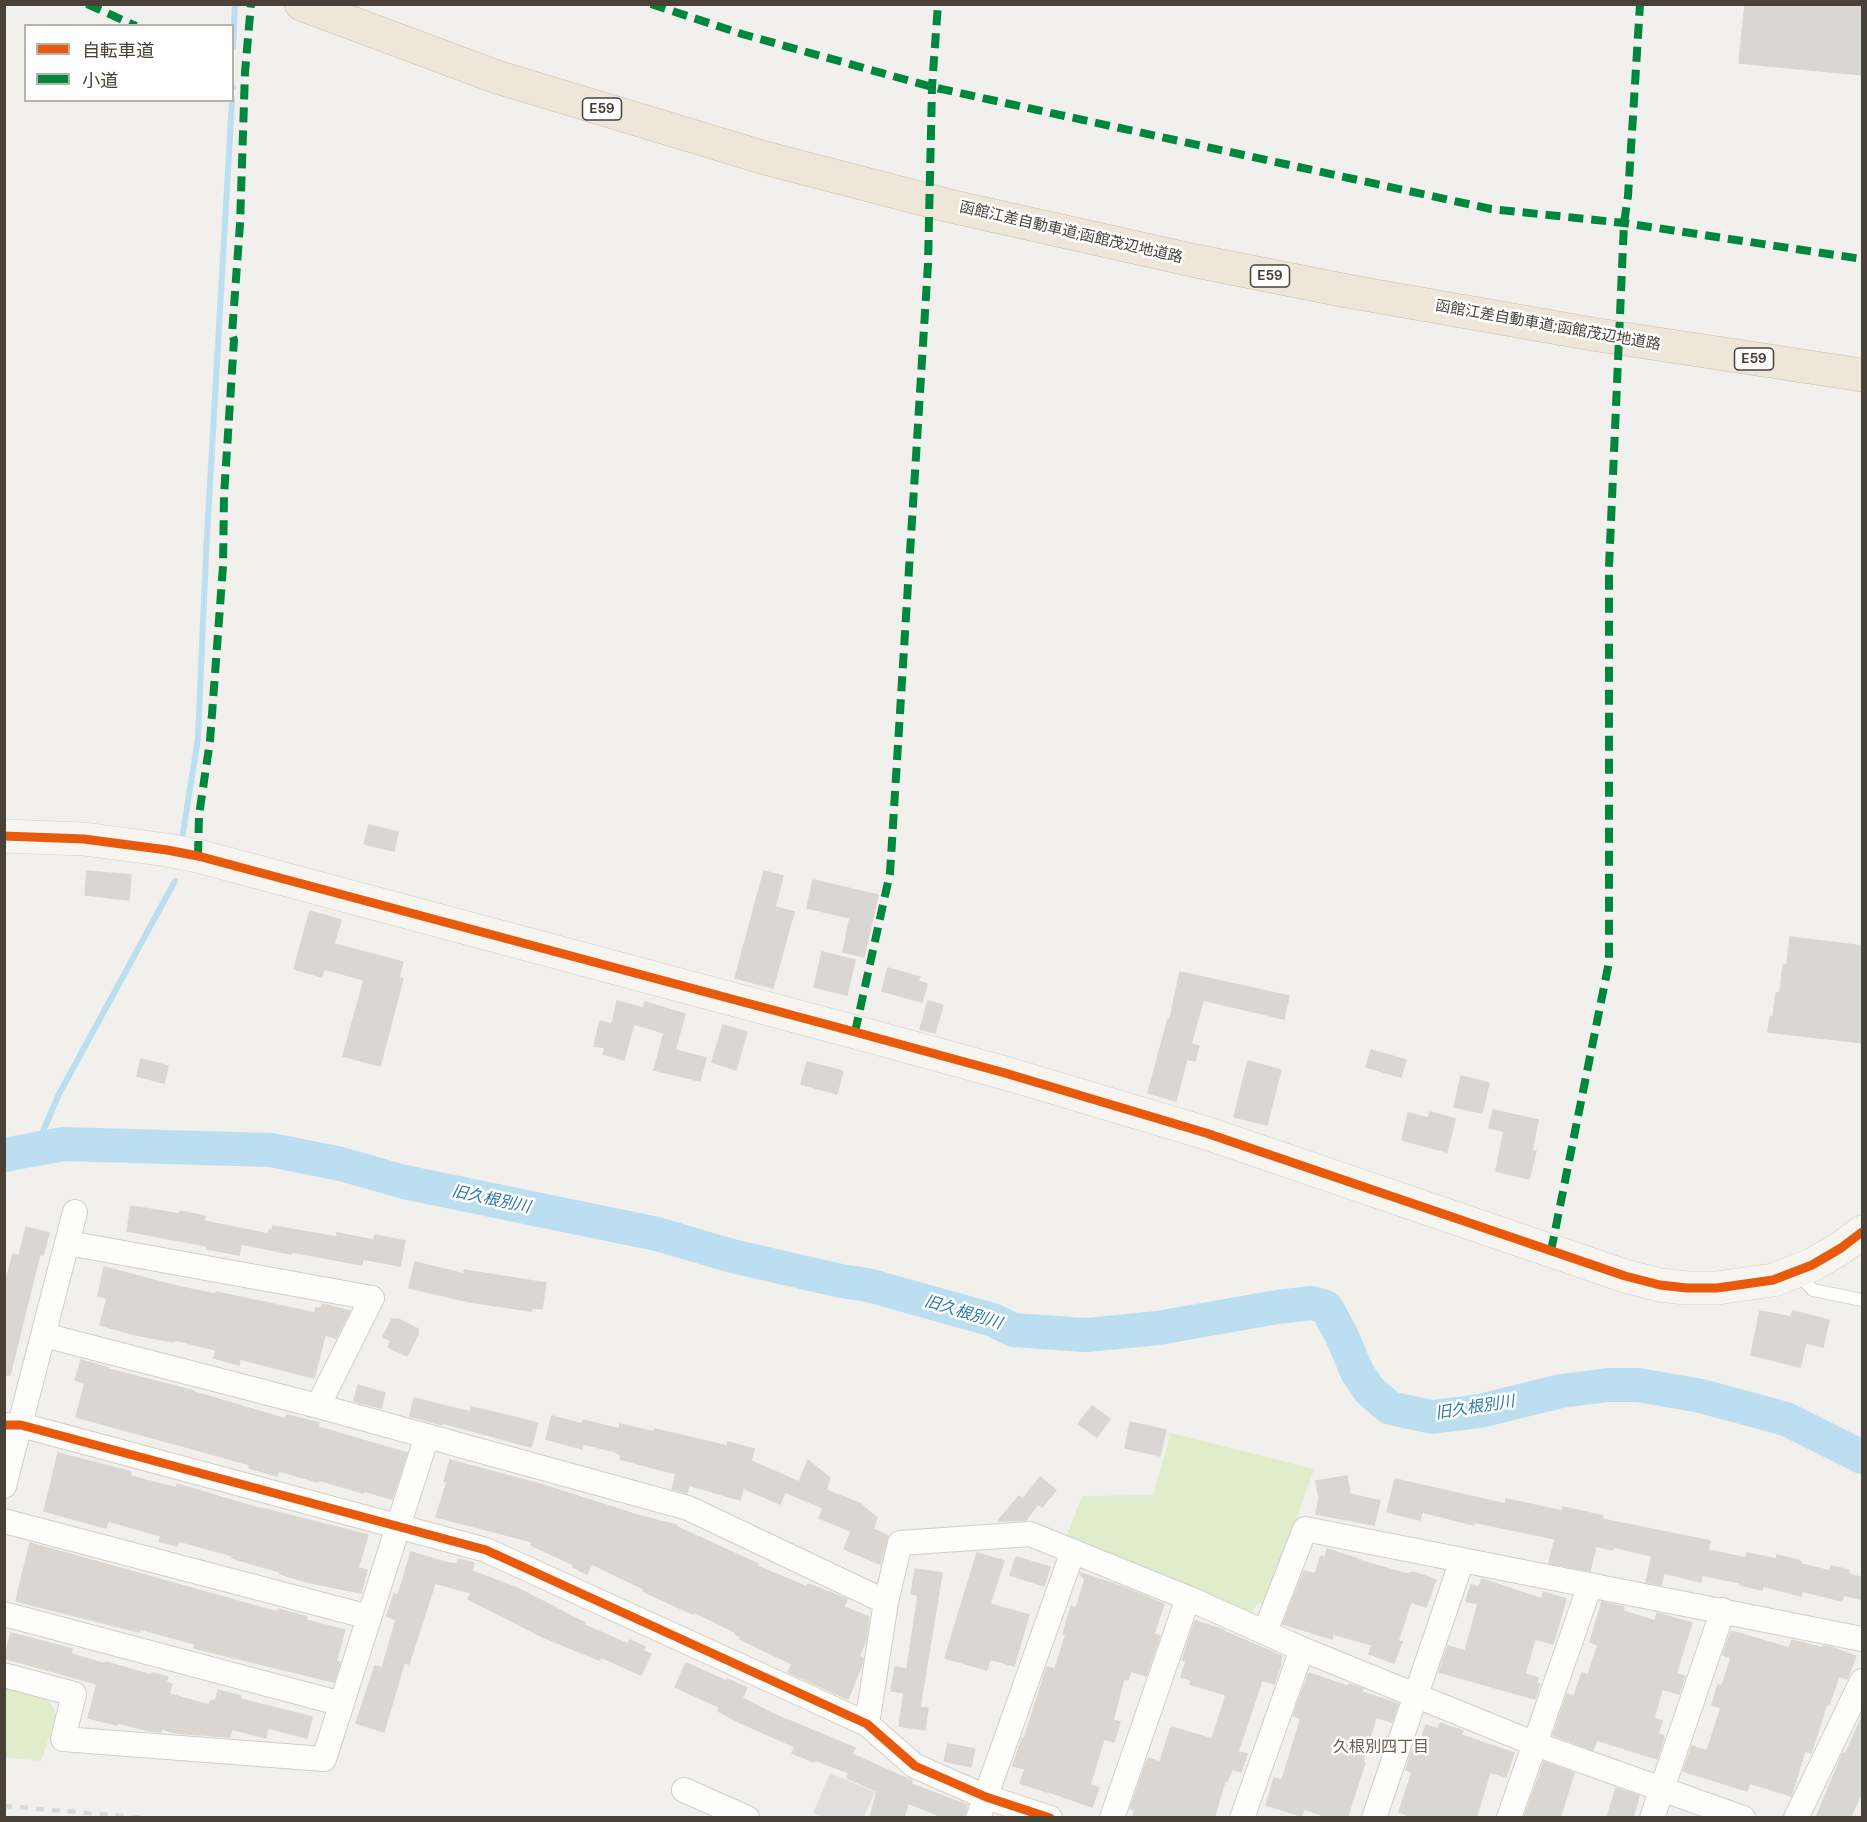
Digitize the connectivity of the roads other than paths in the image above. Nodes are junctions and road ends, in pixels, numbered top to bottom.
1 (302, 4) edge
2 (1863, 375) edge
3 (4, 836) edge
4 (75, 1212) dead end
5 (1863, 1232) edge
6 (68, 1243) junction
7 (1795, 1271) junction
8 (1863, 1300) edge
9 (44, 1335) junction
10 (318, 1406) junction
11 (13, 1425) edge
12 (427, 1436) junction
13 (4, 1486) edge
14 (4, 1521) edge
15 (399, 1526) junction
16 (1073, 1551) junction
17 (1462, 1560) junction
18 (1590, 1585) junction
19 (1188, 1598) junction
20 (886, 1602) junction
21 (1723, 1610) junction
22 (4, 1614) edge
23 (369, 1617) junction
24 (1265, 1632) junction
25 (1863, 1639) edge
26 (1302, 1649) junction
27 (4, 1675) edge
28 (1863, 1681) edge
29 (1417, 1696) junction
30 (342, 1704) junction
31 (867, 1724) junction
32 (1535, 1744) junction
33 (1662, 1789) junction
34 (684, 1790) dead end
35 (982, 1807) edge
36 (747, 1818) edge
37 (1050, 1818) edge
38 (1112, 1818) edge
39 (1242, 1818) edge
40 (1374, 1818) edge
41 (1509, 1818) edge
42 (1652, 1818) edge
43 (1743, 1818) edge
44 (1796, 1818) edge

1 - 2 highway, 函館江差自動車道;函館茂辺地道路 / E59
3 - 7 street
4 - 6 street
5 - 7 street
6 - 9 street
6 - 10 street
7 - 8 lane
9 - 10 street
9 - 11 street
10 - 12 street
11 - 13 street
11 - 15 street
12 - 15 street
12 - 20 street
14 - 23 street
15 - 23 street
15 - 31 street
16 - 19 street
16 - 20 street
16 - 35 street
17 - 18 street
17 - 24 street
17 - 29 street
18 - 21 street
18 - 32 street
19 - 24 street
19 - 38 street
20 - 31 street
21 - 25 street
21 - 33 street
22 - 30 street
23 - 30 street
24 - 26 street
26 - 29 street
26 - 39 street
27 - 30 street
28 - 44 street
29 - 32 street
29 - 40 street
31 - 35 street
32 - 33 street
32 - 41 street
33 - 42 street
33 - 43 street
34 - 36 street
35 - 37 street

